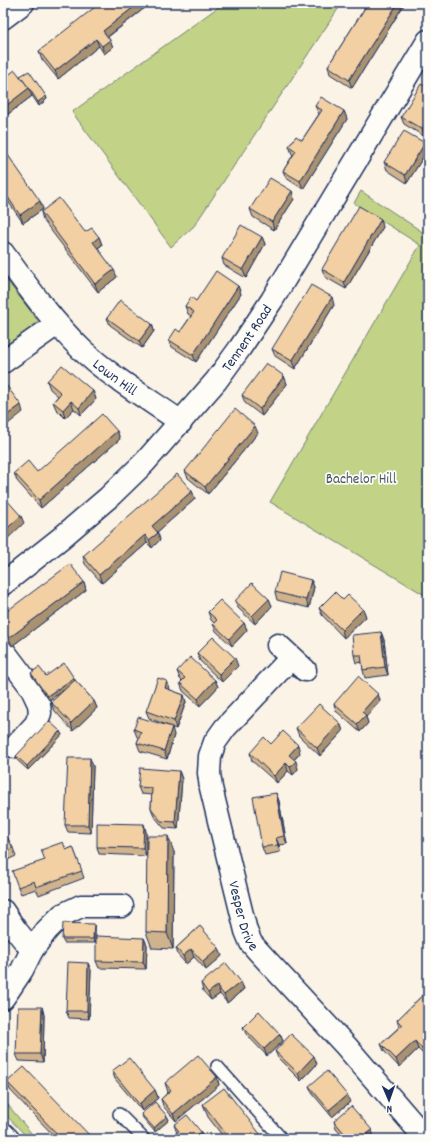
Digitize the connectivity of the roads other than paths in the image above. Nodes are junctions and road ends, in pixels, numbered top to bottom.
1 (23, 3) edge
2 (3, 18) edge
3 (428, 41) edge
4 (4, 258) edge
5 (57, 324) junction
6 (3, 362) edge
7 (181, 422) junction
8 (3, 584) edge
9 (3, 650) edge
10 (291, 658) dead end
11 (15, 747) dead end
12 (122, 906) dead end
13 (3, 912) edge
14 (32, 950) junction
15 (3, 998) edge
16 (218, 1066) dead end
17 (119, 1114) dead end
18 (3, 1134) edge
19 (8, 1139) edge
20 (144, 1139) edge
21 (282, 1139) edge
22 (426, 1139) edge

1 - 2 street
3 - 7 street, Tennent Road
4 - 5 street, Lown Hill
5 - 6 street
5 - 7 street, Lown Hill
7 - 8 street, Tennent Road
9 - 11 street
10 - 22 street, Vesper Drive
12 - 14 street
13 - 14 street
14 - 15 street
16 - 21 lane
17 - 20 lane
18 - 19 street

